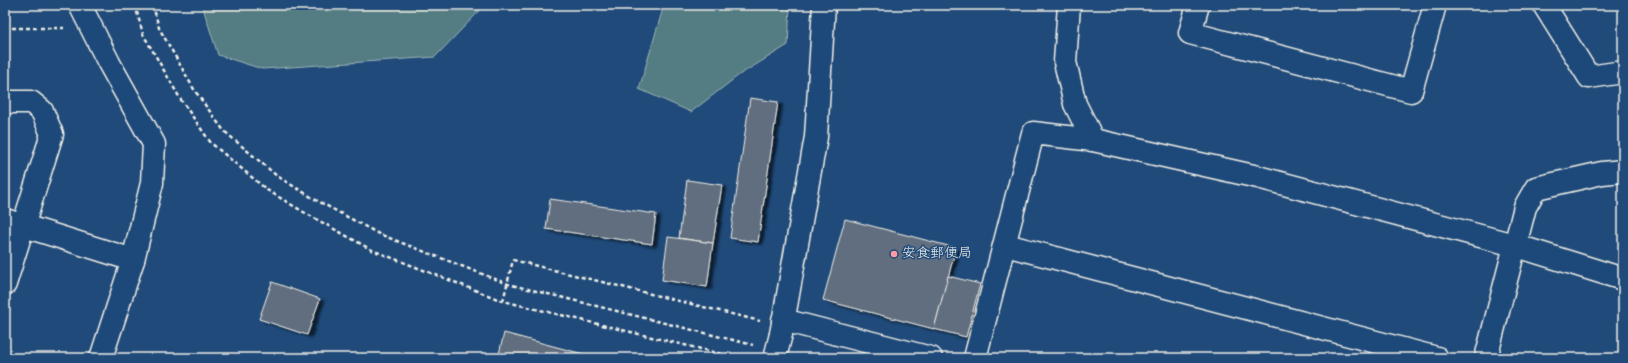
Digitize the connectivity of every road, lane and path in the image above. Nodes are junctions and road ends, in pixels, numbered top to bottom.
1 (80, 5) edge
2 (136, 5) edge
3 (153, 5) edge
4 (824, 5) edge
5 (1068, 5) edge
6 (1198, 5) edge
7 (1435, 5) edge
8 (1544, 5) edge
9 (5, 28) edge
10 (91, 28) junction
11 (1623, 72) edge
12 (5, 102) edge
13 (1093, 140) junction
14 (1623, 171) edge
15 (14, 223) edge
16 (1006, 245) junction
17 (1514, 245) junction
18 (133, 260) junction
19 (1623, 278) edge
20 (5, 284) edge
21 (508, 284) junction
22 (503, 301) junction
23 (782, 327) junction
24 (755, 345) dead end
25 (101, 358) edge
26 (738, 358) edge
27 (775, 358) edge
28 (931, 358) edge
29 (975, 358) edge
30 (1437, 358) edge
31 (1486, 358) edge

1 - 10 street
2 - 22 path
3 - 21 path
4 - 23 street
5 - 13 street
6 - 7 street
8 - 11 street
9 - 10 path
10 - 18 street
12 - 15 street
13 - 16 street
13 - 17 street
14 - 17 street
15 - 18 street
15 - 20 street
16 - 29 street
16 - 30 street
17 - 19 street
17 - 31 street
18 - 25 street
21 - 22 path
21 - 23 path
21 - 24 path
22 - 26 path
23 - 27 street, bridge
23 - 28 street

